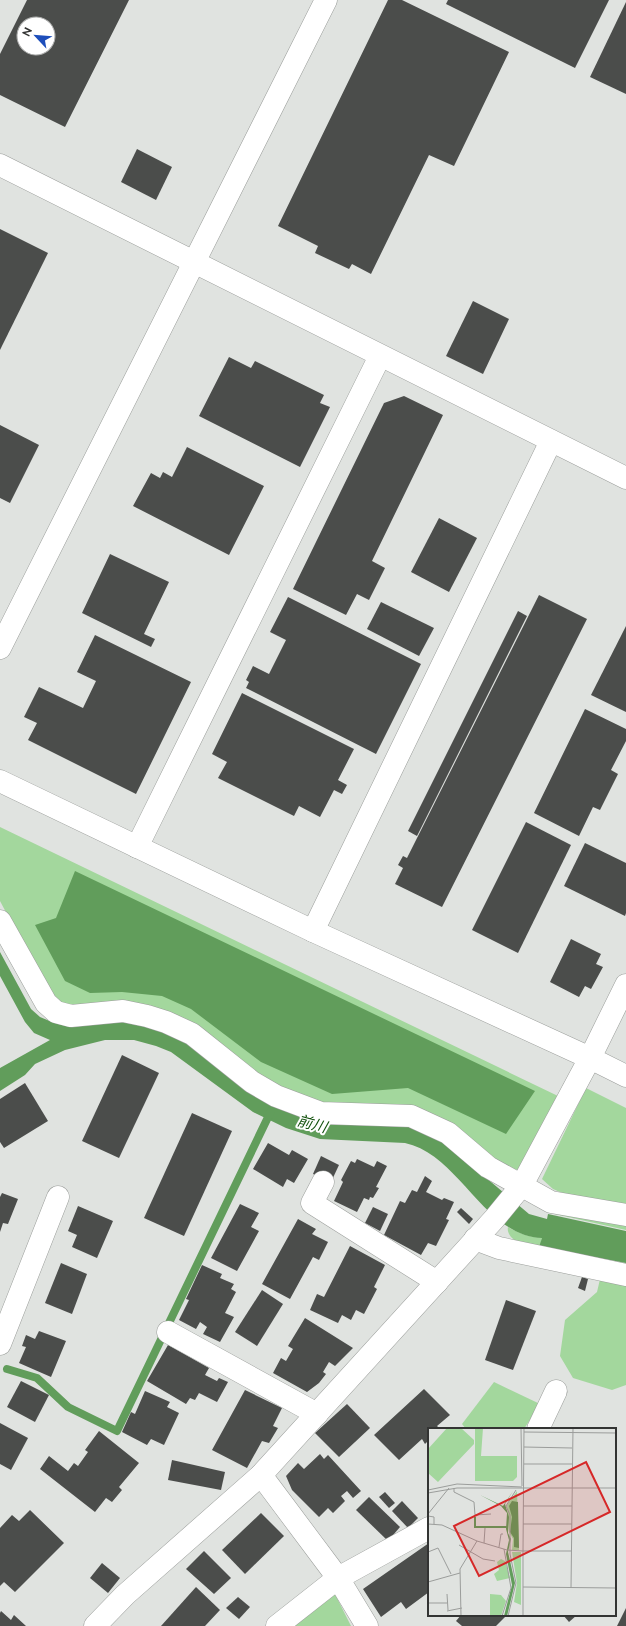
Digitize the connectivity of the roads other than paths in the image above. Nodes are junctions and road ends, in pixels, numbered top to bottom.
1 (326, 0) edge
2 (0, 165) edge
3 (194, 263) junction
4 (380, 356) junction
5 (551, 441) junction
6 (626, 478) edge
7 (0, 648) edge
8 (0, 781) edge
9 (137, 847) junction
10 (0, 921) edge
11 (313, 932) junction
12 (626, 985) edge
13 (590, 1058) junction
14 (626, 1076) edge
15 (322, 1182) dead end
16 (517, 1192) junction
17 (58, 1197) dead end
18 (626, 1215) edge
19 (475, 1239) junction
20 (626, 1275) edge
21 (437, 1282) junction
22 (168, 1332) dead end
23 (0, 1344) edge
24 (556, 1391) dead end
25 (317, 1414) junction
26 (538, 1428) edge
27 (261, 1475) junction
28 (428, 1529) edge
29 (338, 1578) junction
30 (95, 1626) edge
31 (277, 1626) edge
32 (367, 1626) edge

1 - 3 street
2 - 3 street
3 - 4 street
3 - 7 street
4 - 5 street
4 - 9 street
5 - 6 street
5 - 11 street
8 - 9 street
9 - 11 street
10 - 16 street
11 - 13 street
12 - 13 street
13 - 14 street
13 - 16 street
15 - 21 street
16 - 18 street
16 - 19 street
17 - 23 street
19 - 20 street
19 - 21 street
21 - 25 street
22 - 25 street
24 - 26 street
25 - 27 street
27 - 29 street
27 - 30 street
28 - 29 street
29 - 31 street
29 - 32 street

